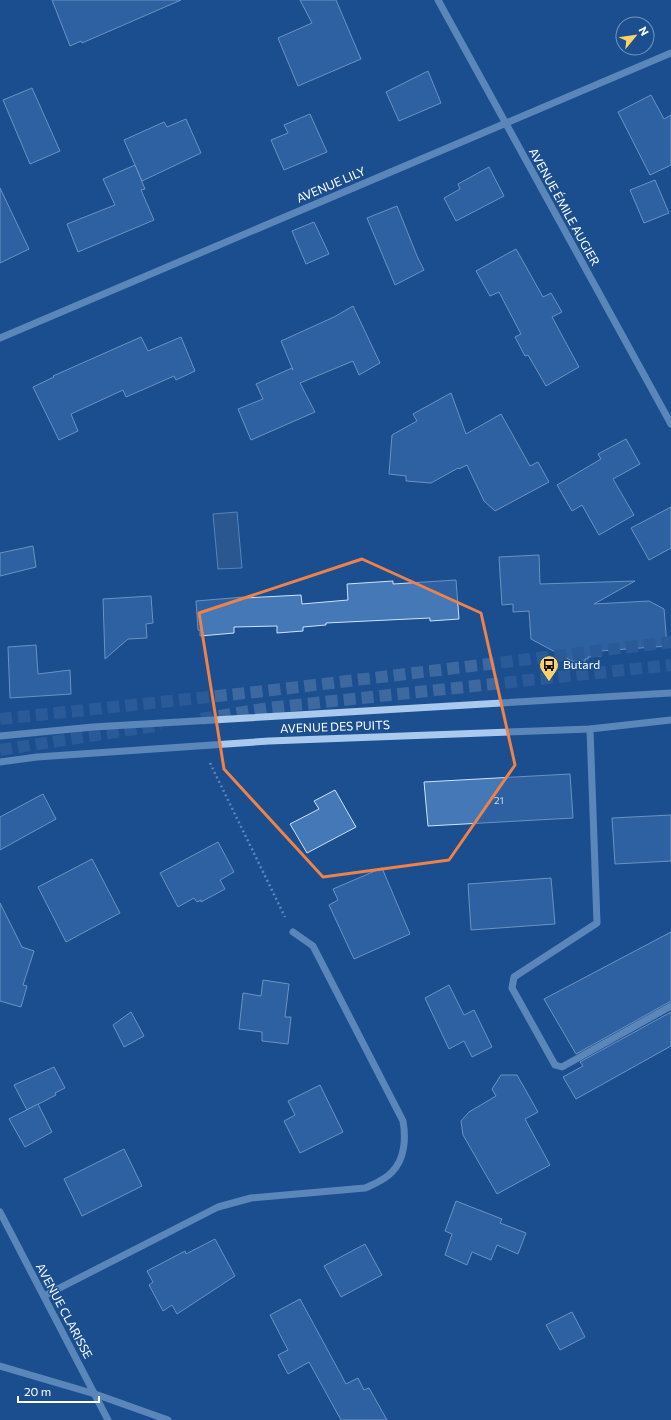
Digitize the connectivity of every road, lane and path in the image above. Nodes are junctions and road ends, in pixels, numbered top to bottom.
1 (438, 0) edge
2 (671, 53) edge
3 (506, 122) junction
4 (0, 338) edge
5 (671, 424) edge
6 (671, 693) edge
7 (671, 720) edge
8 (590, 728) junction
9 (0, 736) edge
10 (0, 762) edge
11 (210, 764) dead end
12 (293, 932) joint
13 (671, 1006) edge
14 (0, 1212) edge
15 (44, 1296) junction
16 (0, 1366) edge
17 (96, 1394) junction
18 (108, 1420) edge
19 (168, 1420) edge

1 - 3 street, AVENUE ÉMILE AUGIER
2 - 3 street, AVENUE LILY
3 - 4 street, AVENUE LILY
3 - 5 street, AVENUE ÉMILE AUGIER
6 - 9 street, AVENUE DES PUITS
7 - 8 street, AVENUE DES PUITS
8 - 10 street, AVENUE DES PUITS
8 - 13 street
11 - 12 path
12 - 15 street
14 - 15 street, AVENUE CLARISSE
15 - 17 street, AVENUE CLARISSE
16 - 17 street
17 - 18 street, AVENUE CLARISSE
17 - 19 street

